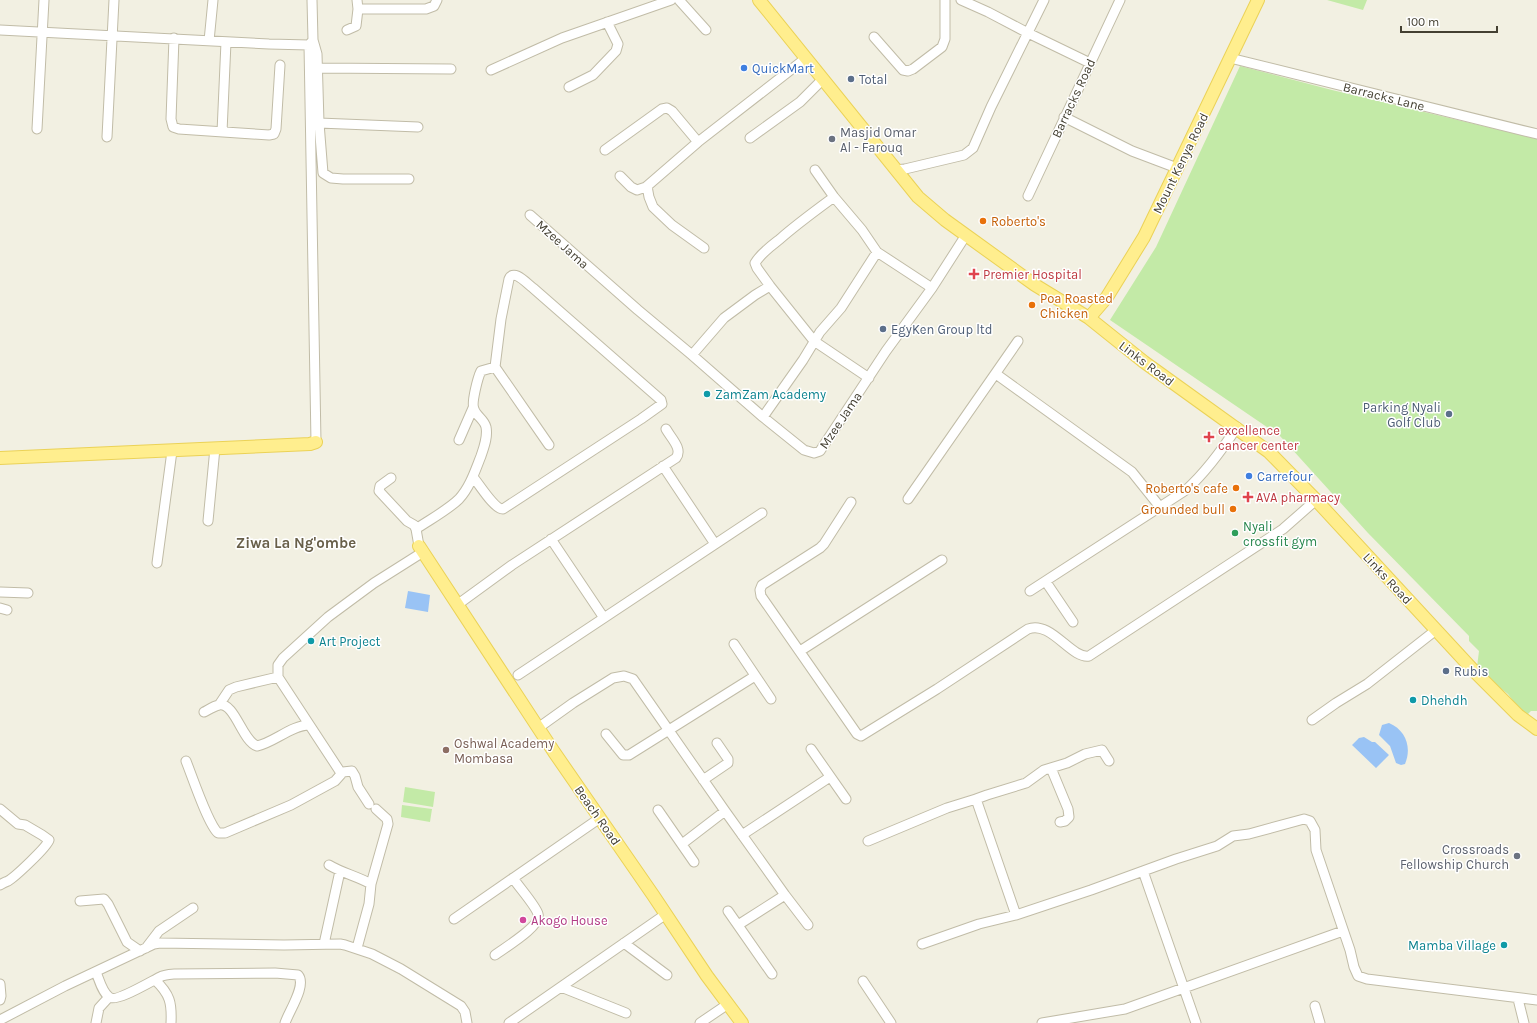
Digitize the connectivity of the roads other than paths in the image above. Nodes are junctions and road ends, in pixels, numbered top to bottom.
1 (44, 0) edge
2 (114, 0) edge
3 (213, 0) edge
4 (312, 0) edge
5 (436, 0) edge
6 (671, 0) edge
7 (679, 0) edge
8 (759, 0) edge
9 (945, 0) edge
10 (961, 0) edge
11 (1044, 0) edge
12 (1120, 0) edge
13 (1258, 0) edge
14 (358, 4) edge
15 (607, 22) junction
16 (0, 30) edge
17 (347, 30) dead end
18 (706, 30) dead end
19 (42, 32) junction
20 (1028, 33) junction
21 (112, 36) junction
22 (874, 37) dead end
23 (174, 38) junction
24 (209, 41) junction
25 (226, 42) junction
26 (311, 42) junction
27 (806, 58) junction
28 (1230, 58) junction
29 (1090, 63) junction
30 (280, 65) dead end
31 (317, 68) junction
32 (451, 69) dead end
33 (491, 70) dead end
34 (823, 79) junction
35 (569, 87) dead end
36 (1064, 117) junction
37 (320, 123) junction
38 (418, 127) dead end
39 (37, 129) dead end
40 (222, 132) junction
41 (1537, 134) edge
42 (107, 137) dead end
43 (750, 138) dead end
44 (698, 142) junction
45 (605, 150) dead end
46 (1177, 168) junction
47 (815, 170) dead end
48 (895, 170) junction
49 (620, 176) dead end
50 (409, 179) dead end
51 (647, 186) junction
52 (1028, 196) dead end
53 (834, 197) junction
54 (530, 215) dead end
55 (966, 235) junction
56 (704, 248) dead end
57 (877, 252) junction
58 (770, 286) junction
59 (932, 288) junction
60 (1089, 318) junction
61 (814, 341) junction
62 (1018, 341) dead end
63 (692, 355) junction
64 (495, 367) junction
65 (996, 374) junction
66 (869, 378) junction
67 (473, 408) junction
68 (763, 417) junction
69 (1236, 428) junction
70 (666, 430) dead end
71 (459, 440) dead end
72 (316, 442) joint
73 (549, 445) dead end
74 (215, 448) junction
75 (172, 451) junction
76 (0, 458) edge
77 (663, 466) junction
78 (473, 477) junction
79 (392, 478) dead end
80 (908, 499) dead end
81 (1316, 500) junction
82 (851, 502) dead end
83 (1160, 507) junction
84 (762, 513) dead end
85 (208, 521) dead end
86 (416, 529) junction
87 (551, 539) junction
88 (715, 544) junction
89 (421, 549) junction
90 (942, 560) dead end
91 (157, 563) dead end
92 (1046, 582) junction
93 (1030, 591) dead end
94 (0, 592) edge
95 (28, 592) dead end
96 (457, 605) junction
97 (604, 618) junction
98 (1073, 622) dead end
99 (1436, 630) junction
100 (734, 644) dead end
101 (800, 651) junction
102 (518, 675) dead end
103 (755, 676) junction
104 (278, 677) junction
105 (771, 699) dead end
106 (219, 705) junction
107 (204, 712) dead end
108 (1312, 720) dead end
109 (309, 725) junction
110 (538, 728) junction
111 (1537, 729) edge
112 (668, 730) junction
113 (606, 734) dead end
114 (717, 743) dead end
115 (810, 749) dead end
116 (186, 761) dead end
117 (1109, 761) dead end
118 (1051, 768) junction
119 (341, 774) junction
120 (830, 777) junction
121 (703, 780) junction
122 (846, 799) dead end
123 (976, 800) junction
124 (0, 809) edge
125 (658, 810) dead end
126 (725, 811) junction
127 (600, 818) junction
128 (1060, 822) dead end
129 (742, 835) junction
130 (868, 841) dead end
131 (682, 844) junction
132 (694, 862) dead end
133 (329, 864) dead end
134 (340, 871) junction
135 (1143, 871) junction
136 (513, 878) junction
137 (371, 884) junction
138 (0, 885) edge
139 (785, 895) junction
140 (80, 901) dead end
141 (193, 908) dead end
142 (728, 911) dead end
143 (666, 914) junction
144 (1016, 915) junction
145 (454, 920) dead end
146 (738, 925) junction
147 (808, 925) dead end
148 (1343, 931) junction
149 (624, 943) junction
150 (324, 944) junction
151 (922, 944) dead end
152 (357, 948) junction
153 (143, 950) junction
154 (495, 955) dead end
155 (96, 972) junction
156 (772, 974) dead end
157 (667, 975) dead end
158 (155, 980) junction
159 (864, 981) dead end
160 (0, 984) edge
161 (561, 987) junction
162 (1184, 989) junction
163 (108, 997) junction
164 (1518, 999) junction
165 (0, 1000) edge
166 (1537, 1000) edge
167 (728, 1004) junction
168 (1315, 1006) dead end
169 (626, 1013) dead end
170 (1, 1019) edge
171 (96, 1023) edge
172 (171, 1023) edge
173 (285, 1023) edge
174 (467, 1023) edge
175 (509, 1023) edge
176 (700, 1023) edge
177 (742, 1023) edge
178 (891, 1023) edge
179 (1042, 1023) edge
180 (1196, 1023) edge
181 (1320, 1023) edge
182 (1524, 1023) edge

1 - 19 street
2 - 21 street
3 - 24 street
4 - 26 street
5 - 14 street
6 - 15 street
7 - 18 street
8 - 27 main road, Links Road
9 - 22 street
10 - 20 street
11 - 20 street
12 - 29 street, Barracks Road
13 - 28 main road, Mount Kenya Road
14 - 17 street
15 - 33 street
15 - 35 street
16 - 19 street
19 - 21 street
19 - 39 street
20 - 29 street
20 - 48 street
21 - 23 street
21 - 42 street
23 - 24 street
23 - 40 street
24 - 25 street
25 - 26 street
25 - 40 street
26 - 31 street
26 - 72 street
27 - 34 main road, Links Road
27 - 44 street
28 - 41 street, Barracks Lane
28 - 46 main road, Mount Kenya Road
29 - 36 street, Barracks Road
30 - 40 street
31 - 32 street
31 - 37 street
34 - 43 street
34 - 48 main road, Links Road
36 - 46 street
36 - 52 street, Barracks Road
37 - 38 street
37 - 50 street
44 - 45 street
44 - 51 street
46 - 60 main road, Mount Kenya Road
47 - 53 street
48 - 55 main road, Links Road
49 - 51 street
51 - 56 street
53 - 57 street
53 - 58 street
54 - 63 street, Mzee Jama
55 - 59 street, Mzee Jama
55 - 60 main road, Links Road
57 - 59 street
57 - 61 street
58 - 61 street
58 - 63 street
59 - 66 street, Mzee Jama
60 - 69 main road, Links Road
61 - 66 street
61 - 68 street
62 - 65 street
63 - 68 street, Mzee Jama
64 - 67 street
64 - 73 street
64 - 78 street
65 - 80 street
65 - 83 street
66 - 68 street, Mzee Jama
67 - 71 street
67 - 78 street
69 - 81 main road, Links Road
69 - 83 street
70 - 77 street
72 - 74 main road
74 - 75 main road
74 - 85 street
75 - 76 main road
75 - 91 street
77 - 87 street
77 - 88 street
78 - 86 street
79 - 86 street
81 - 99 main road, Links Road
81 - 101 street
82 - 101 street
83 - 92 street
84 - 88 street
86 - 89 street
87 - 96 street
87 - 97 street
88 - 97 street
89 - 96 main road, Beach Road
89 - 104 street
90 - 101 street
92 - 93 street
92 - 98 street
94 - 95 street
96 - 110 main road, Beach Road
97 - 102 street
99 - 108 street
99 - 111 main road, Links Road
100 - 103 street
103 - 105 street
103 - 112 street
104 - 106 street
104 - 109 street
106 - 107 street
106 - 109 street
109 - 119 street
110 - 112 street
110 - 127 main road, Beach Road
112 - 113 street
112 - 121 street
114 - 121 street
115 - 120 street
116 - 119 street
117 - 118 street
118 - 123 street
118 - 128 street
119 - 137 street
120 - 122 street
120 - 129 street
121 - 126 street
123 - 130 street
123 - 144 street
124 - 138 street
125 - 131 street
126 - 129 street
126 - 131 street
127 - 136 street
127 - 143 main road, Beach Road
129 - 139 street
131 - 132 street
133 - 134 street
134 - 137 street
134 - 150 street
135 - 144 street
135 - 148 street
135 - 162 street
136 - 145 street
136 - 154 street
137 - 152 street
139 - 146 street
139 - 147 street
140 - 153 street
141 - 153 street
142 - 146 street
143 - 149 street
143 - 167 main road, Beach Road
144 - 151 street
146 - 156 street
148 - 162 street
148 - 164 street
149 - 157 street
149 - 161 street
150 - 152 street
150 - 153 street
152 - 174 street
153 - 155 street
155 - 163 street
155 - 170 street
158 - 163 street
158 - 172 street
158 - 173 street
159 - 178 street
160 - 165 street
161 - 169 street
161 - 175 street
162 - 179 street
162 - 180 street
163 - 171 street
164 - 166 street
164 - 182 street
167 - 176 street
167 - 177 main road, Beach Road
168 - 181 street

